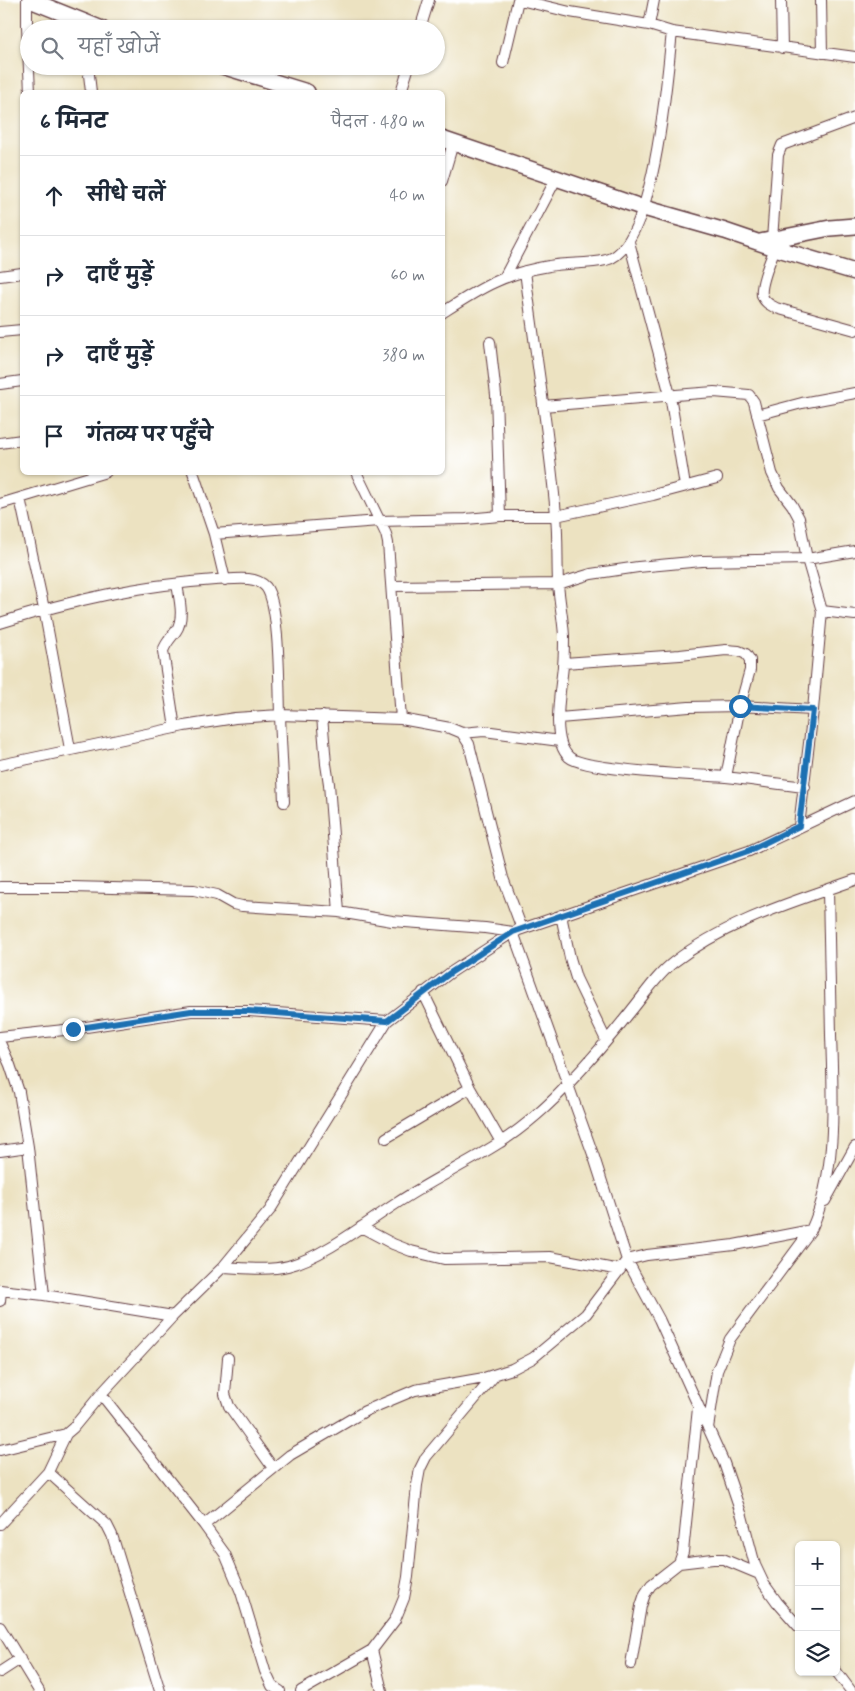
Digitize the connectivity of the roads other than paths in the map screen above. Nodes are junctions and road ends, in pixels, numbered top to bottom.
1 (29, 0) edge
2 (429, 0) edge
3 (519, 0) edge
4 (654, 0) edge
5 (781, 0) edge
6 (821, 0) edge
7 (27, 20) edge
8 (73, 20) edge
9 (423, 20) edge
10 (650, 25) junction
11 (672, 32) junction
12 (782, 48) junction
13 (822, 53) junction
14 (855, 57) edge
15 (502, 63) dead end
16 (29, 75) edge
17 (89, 75) edge
18 (251, 75) edge
19 (406, 75) edge
20 (30, 90) edge
21 (91, 90) edge
22 (300, 90) edge
23 (402, 90) edge
24 (855, 118) edge
25 (448, 141) edge
26 (445, 162) edge
27 (556, 179) junction
28 (644, 208) junction
29 (855, 226) edge
30 (628, 242) junction
31 (769, 244) junction
32 (525, 271) junction
33 (855, 272) edge
34 (20, 273) edge
35 (0, 276) edge
36 (504, 278) junction
37 (445, 310) edge
38 (20, 330) edge
39 (855, 330) edge
40 (0, 332) edge
41 (490, 342) dead end
42 (20, 381) edge
43 (0, 384) edge
44 (855, 393) edge
45 (670, 395) junction
46 (543, 406) junction
47 (757, 415) junction
48 (20, 440) edge
49 (0, 442) edge
50 (96, 475) edge
51 (194, 475) edge
52 (357, 475) edge
53 (717, 478) dead end
54 (685, 486) junction
55 (20, 498) junction
56 (0, 504) edge
57 (500, 516) junction
58 (556, 516) junction
59 (379, 521) junction
60 (214, 534) junction
61 (855, 551) edge
62 (807, 559) junction
63 (224, 580) junction
64 (177, 584) junction
65 (558, 584) junction
66 (392, 586) junction
67 (44, 609) junction
68 (822, 611) junction
69 (855, 615) edge
70 (0, 623) edge
71 (564, 663) junction
72 (740, 706) junction
73 (813, 710) junction
74 (280, 715) junction
75 (322, 716) junction
76 (558, 718) junction
77 (401, 719) junction
78 (175, 728) junction
79 (462, 733) junction
80 (560, 741) junction
81 (70, 749) junction
82 (0, 765) edge
83 (726, 777) junction
84 (805, 787) junction
85 (855, 801) edge
86 (284, 802) dead end
87 (799, 826) junction
88 (855, 880) edge
89 (0, 887) edge
90 (828, 890) junction
91 (340, 912) junction
92 (561, 915) junction
93 (518, 930) junction
94 (423, 992) junction
95 (387, 1021) junction
96 (0, 1037) edge
97 (606, 1040) junction
98 (0, 1043) edge
99 (568, 1084) junction
100 (470, 1088) junction
101 (386, 1138) dead end
102 (501, 1142) junction
103 (28, 1147) junction
104 (855, 1147) edge
105 (0, 1151) edge
106 (820, 1210) junction
107 (361, 1227) junction
108 (811, 1230) junction
109 (628, 1260) junction
110 (223, 1267) junction
111 (620, 1270) junction
112 (0, 1290) edge
113 (44, 1295) junction
114 (0, 1301) edge
115 (173, 1316) junction
116 (228, 1358) dead end
117 (495, 1374) junction
118 (101, 1394) junction
119 (698, 1407) junction
120 (708, 1428) junction
121 (66, 1434) junction
122 (0, 1450) edge
123 (273, 1468) junction
124 (48, 1472) junction
125 (0, 1524) edge
126 (204, 1525) junction
127 (679, 1563) junction
128 (759, 1574) junction
129 (795, 1622) edge
130 (0, 1627) edge
131 (372, 1650) junction
132 (20, 1659) junction
133 (631, 1664) dead end
134 (0, 1672) edge
135 (840, 1676) edge
136 (39, 1691) edge
137 (160, 1691) edge
138 (280, 1691) edge
139 (301, 1691) edge
140 (382, 1691) edge
141 (851, 1691) edge

1 - 7 street
1 - 8 street
2 - 9 street
3 - 10 street
3 - 15 street
4 - 10 street
5 - 12 street
6 - 13 street
10 - 11 street
11 - 12 street
11 - 28 street
12 - 13 street
13 - 14 street
16 - 20 street
17 - 21 street
18 - 22 street
19 - 23 street
24 - 31 street
25 - 26 street
25 - 27 street
27 - 28 street
27 - 36 street
28 - 30 street
28 - 31 street
29 - 31 street
30 - 32 street
30 - 45 street
31 - 33 street
31 - 39 street
32 - 36 street
32 - 46 street
34 - 35 street
36 - 37 street
38 - 40 street
41 - 57 street
42 - 43 street
44 - 47 street
45 - 46 street
45 - 47 street
45 - 54 street
46 - 58 street
47 - 62 street
48 - 49 street
50 - 55 street
51 - 60 street
52 - 59 street
53 - 54 street
54 - 58 street
55 - 56 street
55 - 67 street
57 - 58 street
57 - 59 street
58 - 65 street
59 - 60 street
59 - 66 street
60 - 63 street
61 - 62 street
62 - 65 street
62 - 68 street
63 - 64 street
63 - 74 street
64 - 67 street
64 - 78 street
65 - 66 street
65 - 71 street
66 - 77 street
67 - 70 street
67 - 81 street
68 - 69 street
68 - 73 street
71 - 72 street
71 - 76 street
72 - 73 street
72 - 76 street
72 - 83 street
73 - 84 street
74 - 75 street
74 - 78 street
74 - 86 street
75 - 77 street
75 - 91 street
76 - 80 street
77 - 79 street
78 - 81 street
79 - 80 street
79 - 93 street
80 - 83 street
81 - 82 street
83 - 84 street
84 - 87 street
85 - 87 street
87 - 92 street
88 - 90 street
89 - 91 street
90 - 97 street
90 - 106 street
91 - 93 street
92 - 93 street
92 - 97 street
93 - 94 street
93 - 99 street
94 - 95 street
94 - 100 street
95 - 96 street
95 - 110 street
97 - 99 street
98 - 103 street
99 - 102 street
99 - 109 street
100 - 101 street
100 - 102 street
102 - 107 street
103 - 105 street
103 - 113 street
104 - 106 street
106 - 108 street
107 - 110 street
107 - 111 street
108 - 109 street
108 - 120 street
109 - 111 street
109 - 119 street
110 - 115 street
111 - 117 street
112 - 113 street
112 - 114 street
113 - 115 street
115 - 118 street
116 - 123 street
117 - 123 street
117 - 131 street
118 - 121 street
118 - 126 street
119 - 120 street
119 - 127 street
120 - 128 street
121 - 122 street
121 - 124 street
123 - 126 street
124 - 125 street
124 - 137 street
126 - 138 street
127 - 128 street
127 - 133 street
128 - 129 street
130 - 132 street
131 - 139 street
131 - 140 street
132 - 134 street
132 - 136 street
135 - 141 street

